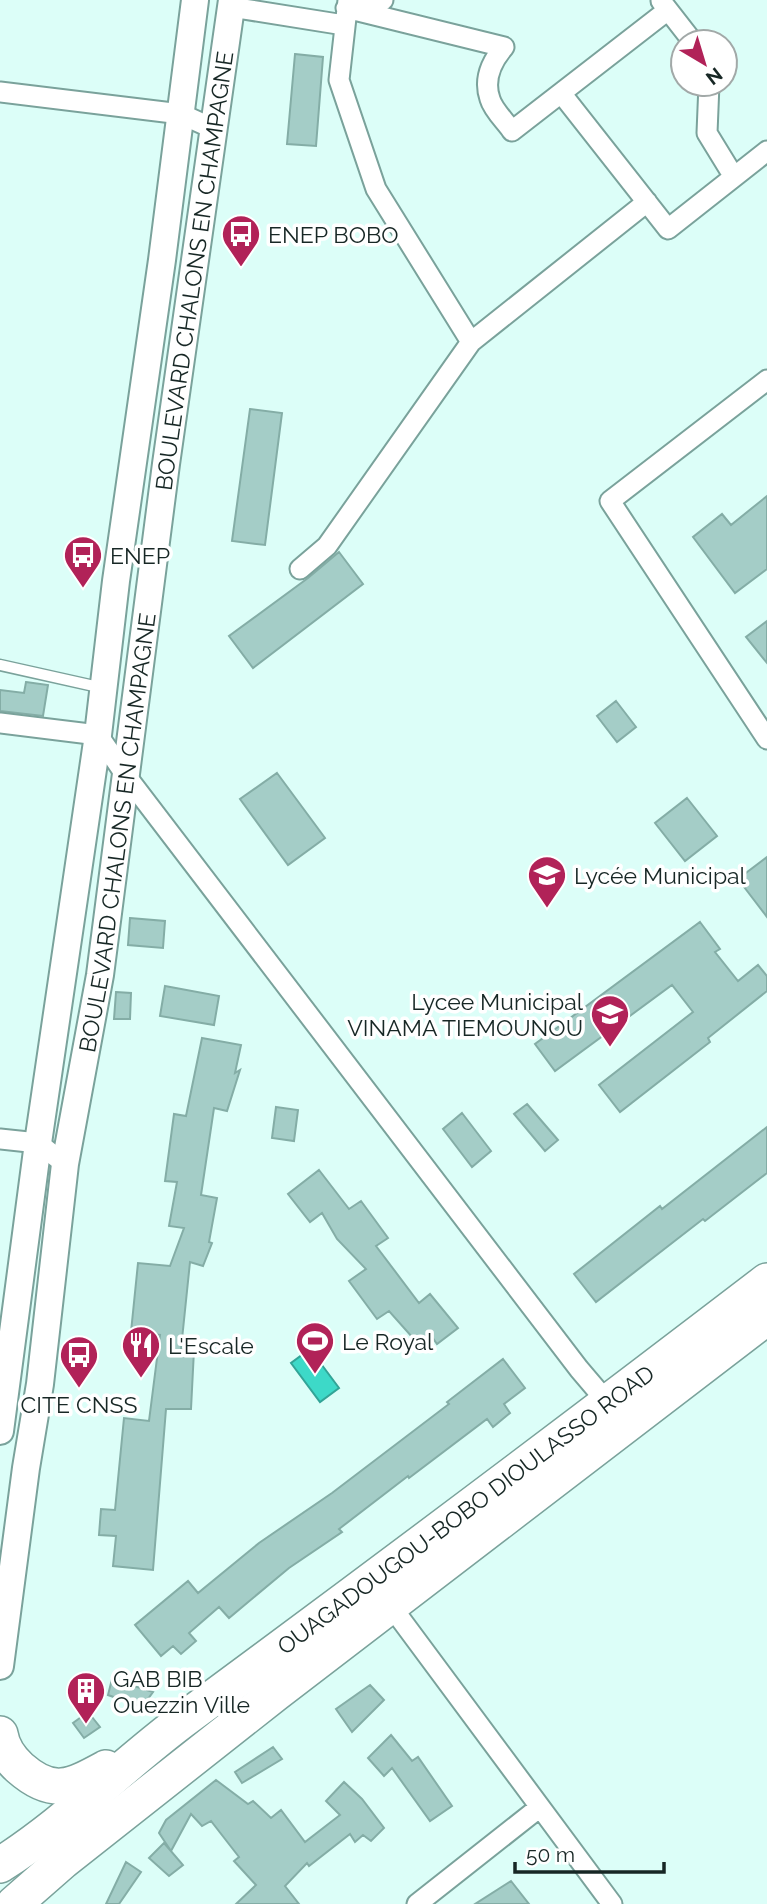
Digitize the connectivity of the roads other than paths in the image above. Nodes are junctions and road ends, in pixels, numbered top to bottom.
1 (195, 0) edge
2 (383, 0) edge
3 (231, 3) edge
4 (664, 5) edge
5 (346, 11) edge
6 (682, 28) edge
7 (0, 92) edge
8 (561, 93) junction
9 (708, 98) edge
10 (181, 114) junction
11 (214, 129) junction
12 (767, 151) edge
13 (734, 177) junction
14 (647, 202) junction
15 (471, 342) junction
16 (767, 380) edge
17 (300, 569) dead end
18 (0, 665) edge
19 (103, 688) junction
20 (0, 723) edge
21 (97, 735) junction
22 (767, 739) edge
23 (127, 777) junction
24 (0, 1139) edge
25 (37, 1143) junction
26 (65, 1164) junction
27 (767, 1282) edge
28 (767, 1317) edge
29 (617, 1414) junction
30 (0, 1430) edge
31 (381, 1593) junction
32 (0, 1666) edge
33 (0, 1734) edge
34 (144, 1749) junction
35 (141, 1800) junction
36 (540, 1807) junction
37 (0, 1865) edge
38 (14, 1904) edge
39 (51, 1904) edge
40 (417, 1904) edge
41 (612, 1904) edge

1 - 10 main road, BOULEVARD CHALONS EN CHAMPAGNE
2 - 5 street
3 - 5 street
3 - 11 main road, BOULEVARD CHALONS EN CHAMPAGNE
4 - 6 street
4 - 8 street
5 - 8 street
5 - 15 street
7 - 10 street
8 - 14 street
9 - 13 street
10 - 11 street
10 - 19 main road, BOULEVARD CHALONS EN CHAMPAGNE
11 - 23 main road, BOULEVARD CHALONS EN CHAMPAGNE
12 - 13 street
13 - 14 street
14 - 15 street
15 - 17 street
16 - 22 street
18 - 19 lane
19 - 21 main road, BOULEVARD CHALONS EN CHAMPAGNE
20 - 21 street
21 - 23 street
21 - 25 main road, BOULEVARD CHALONS EN CHAMPAGNE
23 - 26 main road, BOULEVARD CHALONS EN CHAMPAGNE
23 - 29 street
24 - 25 street
25 - 26 street
25 - 30 main road, BOULEVARD CHALONS EN CHAMPAGNE
26 - 32 main road, BOULEVARD CHALONS EN CHAMPAGNE
27 - 29 highway, OUAGADOUGOU-BOBO DIOULASSO ROAD
28 - 29 highway, OUAGADOUGOU-BOBO DIOULASSO ROAD
29 - 31 highway, OUAGADOUGOU-BOBO DIOULASSO ROAD
31 - 34 highway, OUAGADOUGOU-BOBO DIOULASSO ROAD
31 - 35 highway, OUAGADOUGOU-BOBO DIOULASSO ROAD
31 - 36 street
33 - 34 highway
34 - 37 highway, OUAGADOUGOU-BOBO DIOULASSO ROAD
35 - 38 highway, OUAGADOUGOU-BOBO DIOULASSO ROAD
35 - 39 highway
36 - 40 street
36 - 41 street

